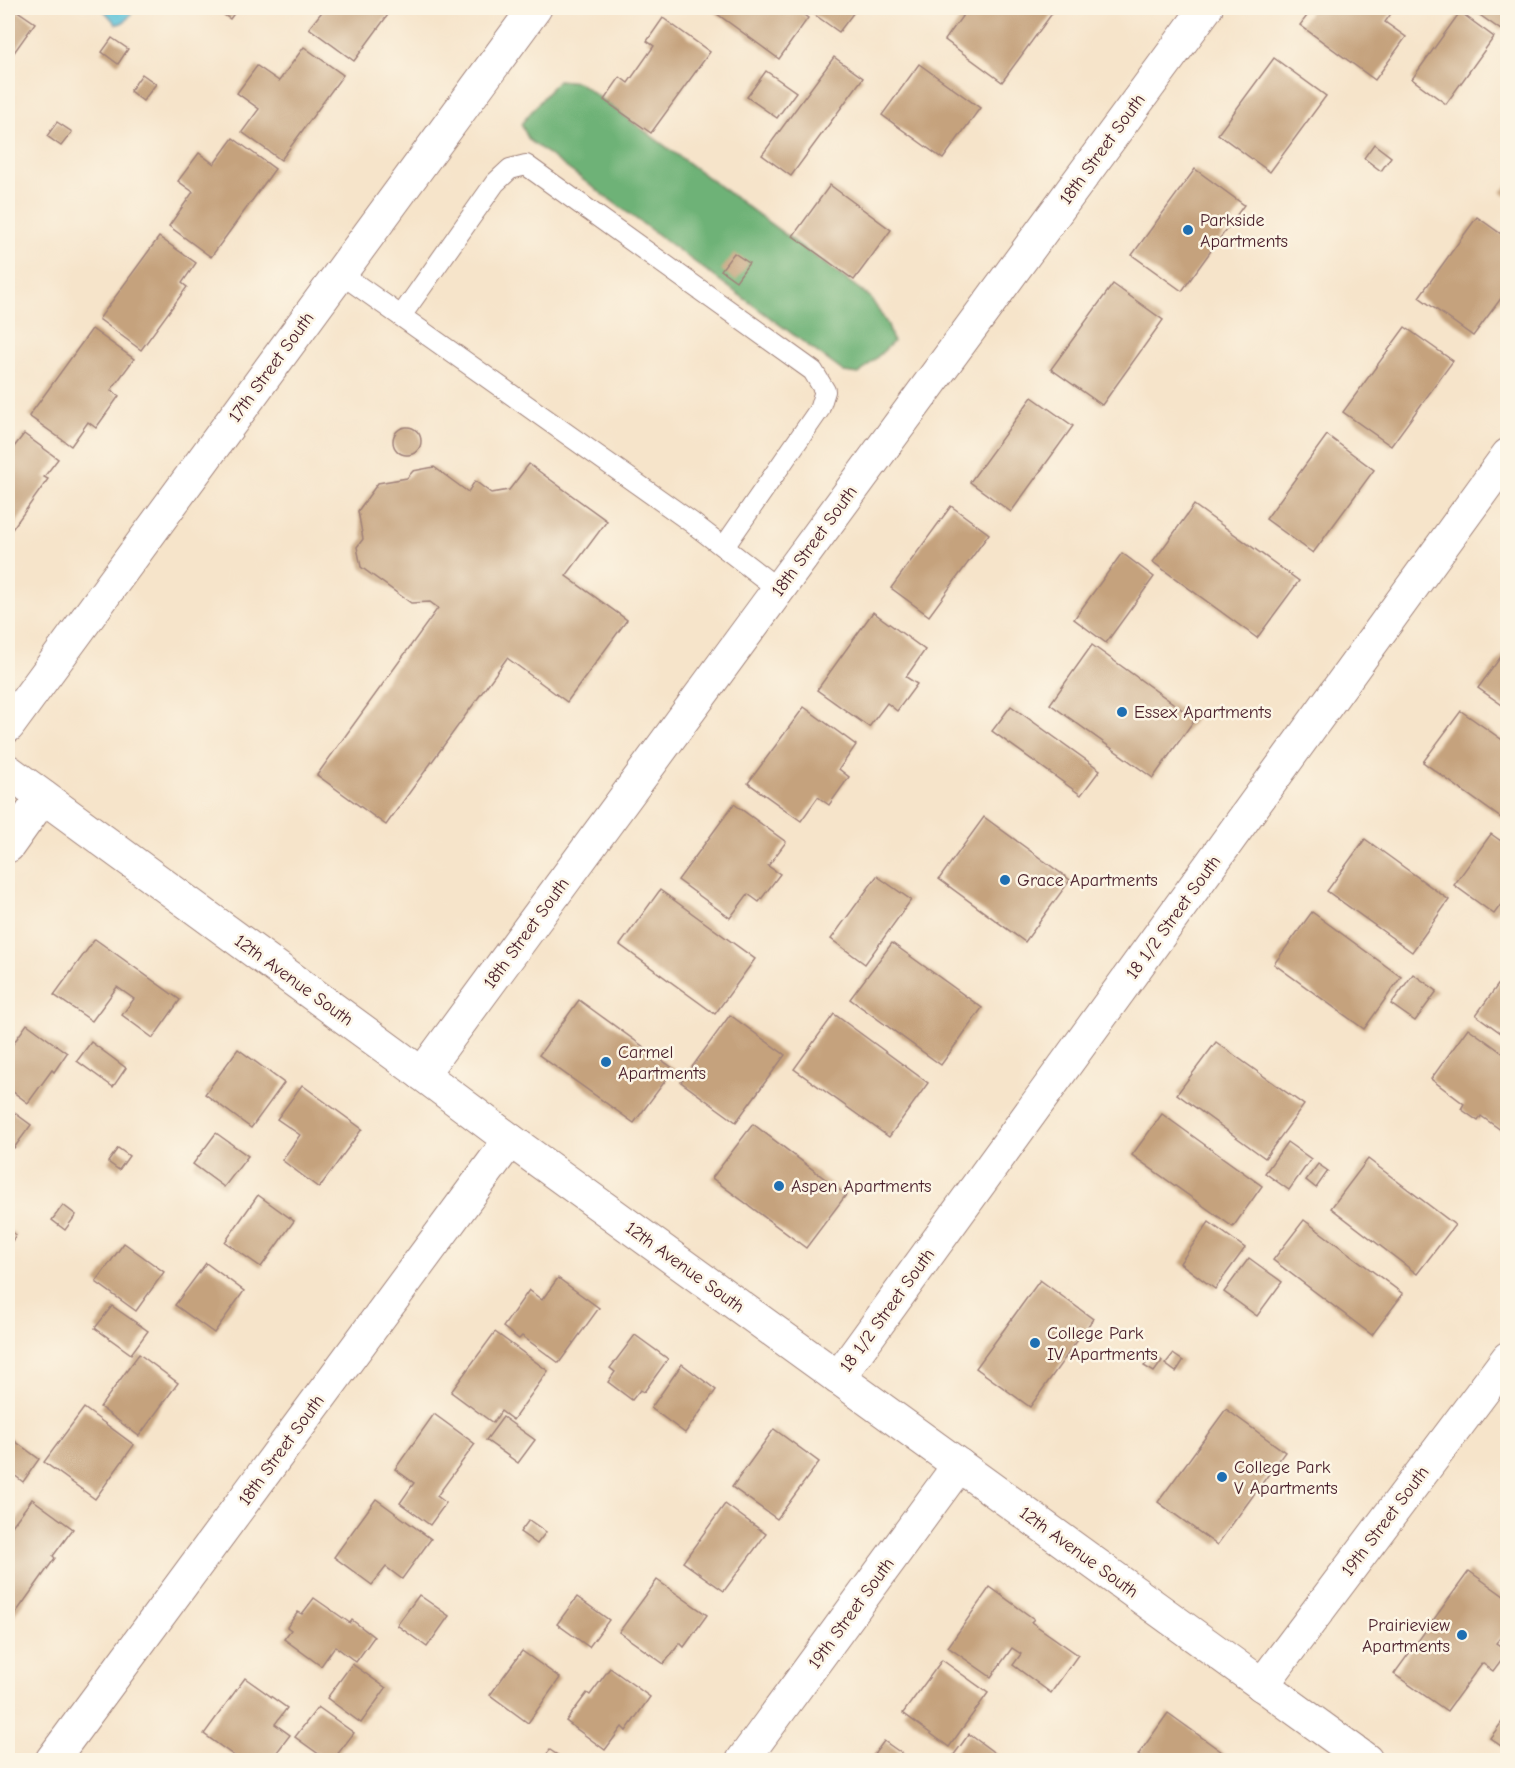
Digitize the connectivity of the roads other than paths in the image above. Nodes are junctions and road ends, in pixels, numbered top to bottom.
1 (535, 8) edge
2 (1206, 8) edge
3 (340, 273) junction
4 (401, 316) junction
5 (1508, 455) edge
6 (723, 547) junction
7 (778, 589) junction
8 (8, 726) edge
9 (8, 771) edge
10 (43, 797) junction
11 (8, 846) edge
12 (422, 1074) junction
13 (510, 1140) junction
14 (1508, 1358) edge
15 (838, 1378) junction
16 (959, 1465) junction
17 (1262, 1685) junction
18 (52, 1761) edge
19 (743, 1761) edge
20 (1366, 1761) edge

1 - 3 street, 17th Street South
2 - 7 street, 18th Street South
3 - 4 lane
3 - 8 street, 17th Street South
4 - 6 lane
4 - 6 lane
5 - 15 street, 18 1/2 Street South
6 - 7 lane
7 - 12 street, 18th Street South
9 - 10 street, 12th Avenue South
10 - 11 street
10 - 12 street, 12th Avenue South
12 - 13 street, 12th Avenue South
13 - 15 street, 12th Avenue South
13 - 18 street, 18th Street South
14 - 17 street, 19th Street South
15 - 16 street, 12th Avenue South
16 - 17 street, 12th Avenue South
16 - 19 street, 19th Street South
17 - 20 street, 12th Avenue South

